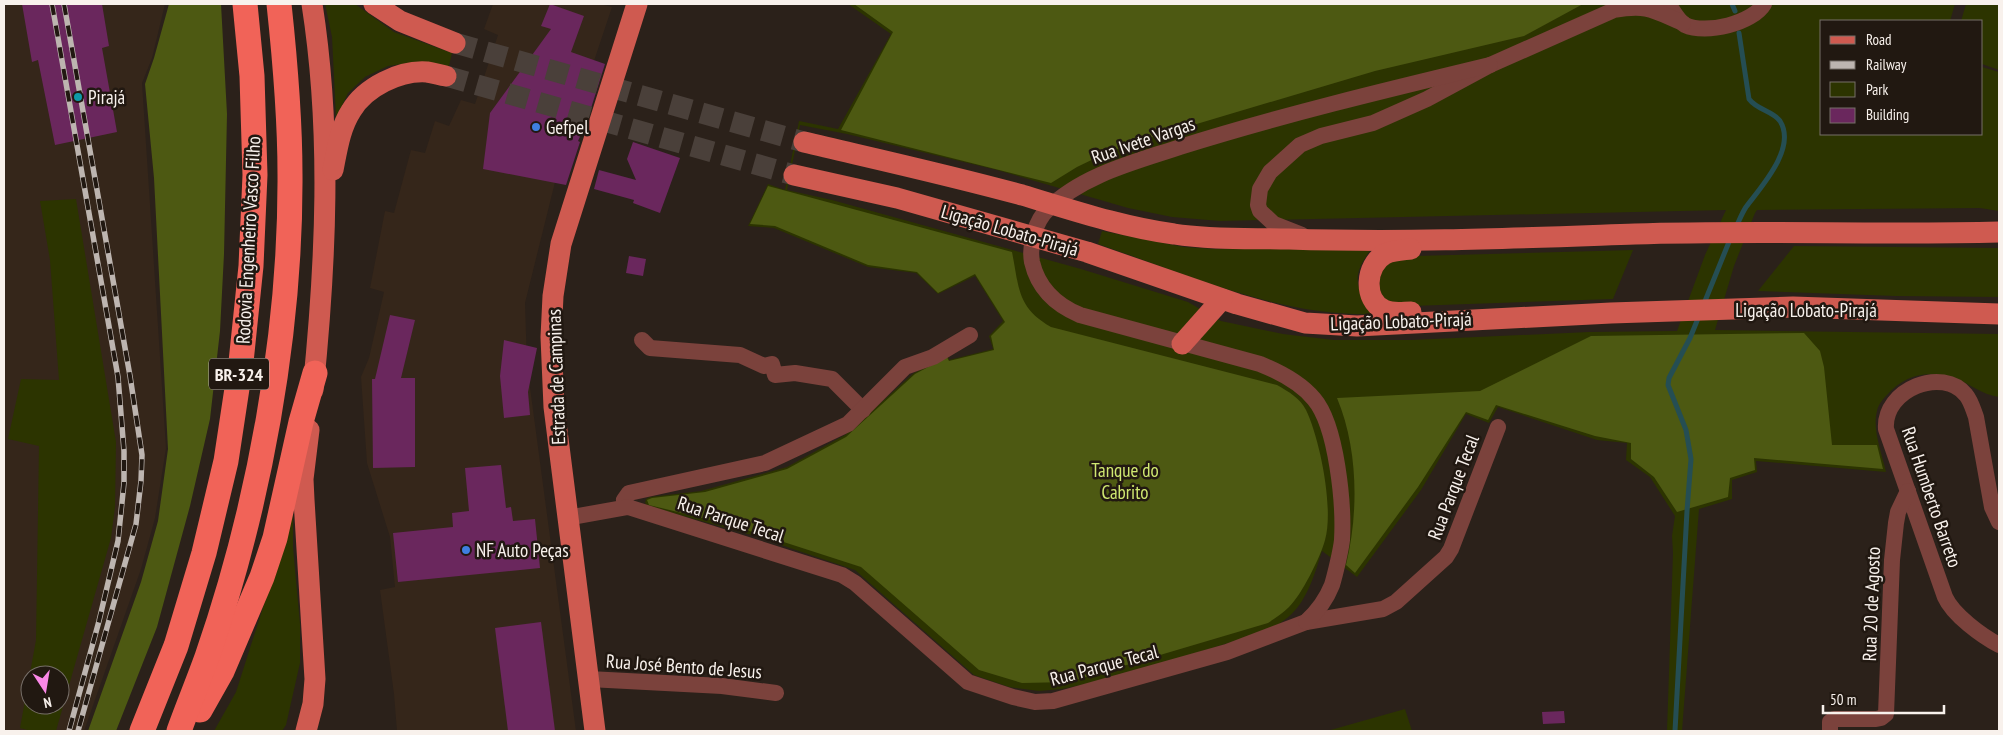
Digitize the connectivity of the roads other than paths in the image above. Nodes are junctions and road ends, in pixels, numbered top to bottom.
1 (229, 4) edge
2 (245, 4) edge
3 (279, 4) edge
4 (312, 4) edge
5 (374, 4) edge
6 (637, 4) edge
7 (1668, 4) edge
8 (1764, 4) edge
9 (1682, 23) junction
10 (455, 42) tunnel mouth
11 (1490, 65) junction
12 (252, 76) junction
13 (446, 76) tunnel mouth
14 (804, 142) tunnel mouth
15 (794, 175) tunnel mouth
16 (1999, 232) edge
17 (325, 234) junction
18 (1909, 234) junction
19 (1318, 240) junction
20 (1468, 240) junction
21 (1999, 241) edge
22 (1222, 299) junction
23 (1999, 307) edge
24 (1955, 313) junction
25 (1999, 314) edge
26 (1508, 317) junction
27 (970, 335) dead end
28 (642, 340) dead end
29 (1182, 344) junction
30 (315, 373) junction
31 (863, 410) junction
32 (1498, 427) dead end
33 (1908, 492) junction
34 (628, 507) junction
35 (567, 518) junction
36 (1999, 522) edge
37 (1306, 622) junction
38 (1999, 645) edge
39 (589, 679) junction
40 (776, 693) dead end
41 (142, 731) edge
42 (179, 731) edge
43 (186, 731) edge
44 (306, 731) edge
45 (595, 731) edge
46 (1830, 731) edge

1 - 12 highway
2 - 12 highway, Rodovia Engenheiro Vasco Filho / BR-324
3 - 42 highway, Rodovia Engenheiro Vasco Filho / BR-324
4 - 17 main road
5 - 10 main road
6 - 35 main road, Estrada de Campinas
7 - 9 street
8 - 9 street, Rua Ivete Vargas
9 - 11 street, Rua Ivete Vargas
11 - 19 street, Rua Ivete Vargas
11 - 29 street, Rua Ivete Vargas
12 - 41 highway, Rodovia Engenheiro Vasco Filho / BR-324
13 - 17 main road
14 - 19 main road, Ligação Lobato-Pirajá
15 - 22 main road, Ligação Lobato-Pirajá
16 - 18 main road, Ligação Lobato-Pirajá
17 - 30 main road
18 - 20 main road, Ligação Lobato-Pirajá
18 - 21 main road
19 - 20 main road, Ligação Lobato-Pirajá
20 - 26 main road
22 - 26 main road, Ligação Lobato-Pirajá
22 - 29 main road
23 - 24 main road
24 - 25 main road, Ligação Lobato-Pirajá
24 - 26 main road, Ligação Lobato-Pirajá
27 - 31 street
28 - 31 street
29 - 37 street, Rua Ivete Vargas
30 - 43 highway
30 - 44 main road
31 - 34 street, Rua Parque Tecal
32 - 37 street, Rua Parque Tecal
33 - 36 street, Rua Humberto Barreto
33 - 38 street, Rua Humberto Barreto
33 - 46 street, Rua 20 de Agosto
34 - 35 street, Rua Parque Tecal
34 - 37 street, Rua Parque Tecal
35 - 39 main road, Estrada de Campinas
39 - 40 street, Rua José Bento de Jesus
39 - 45 main road, Estrada de Campinas

